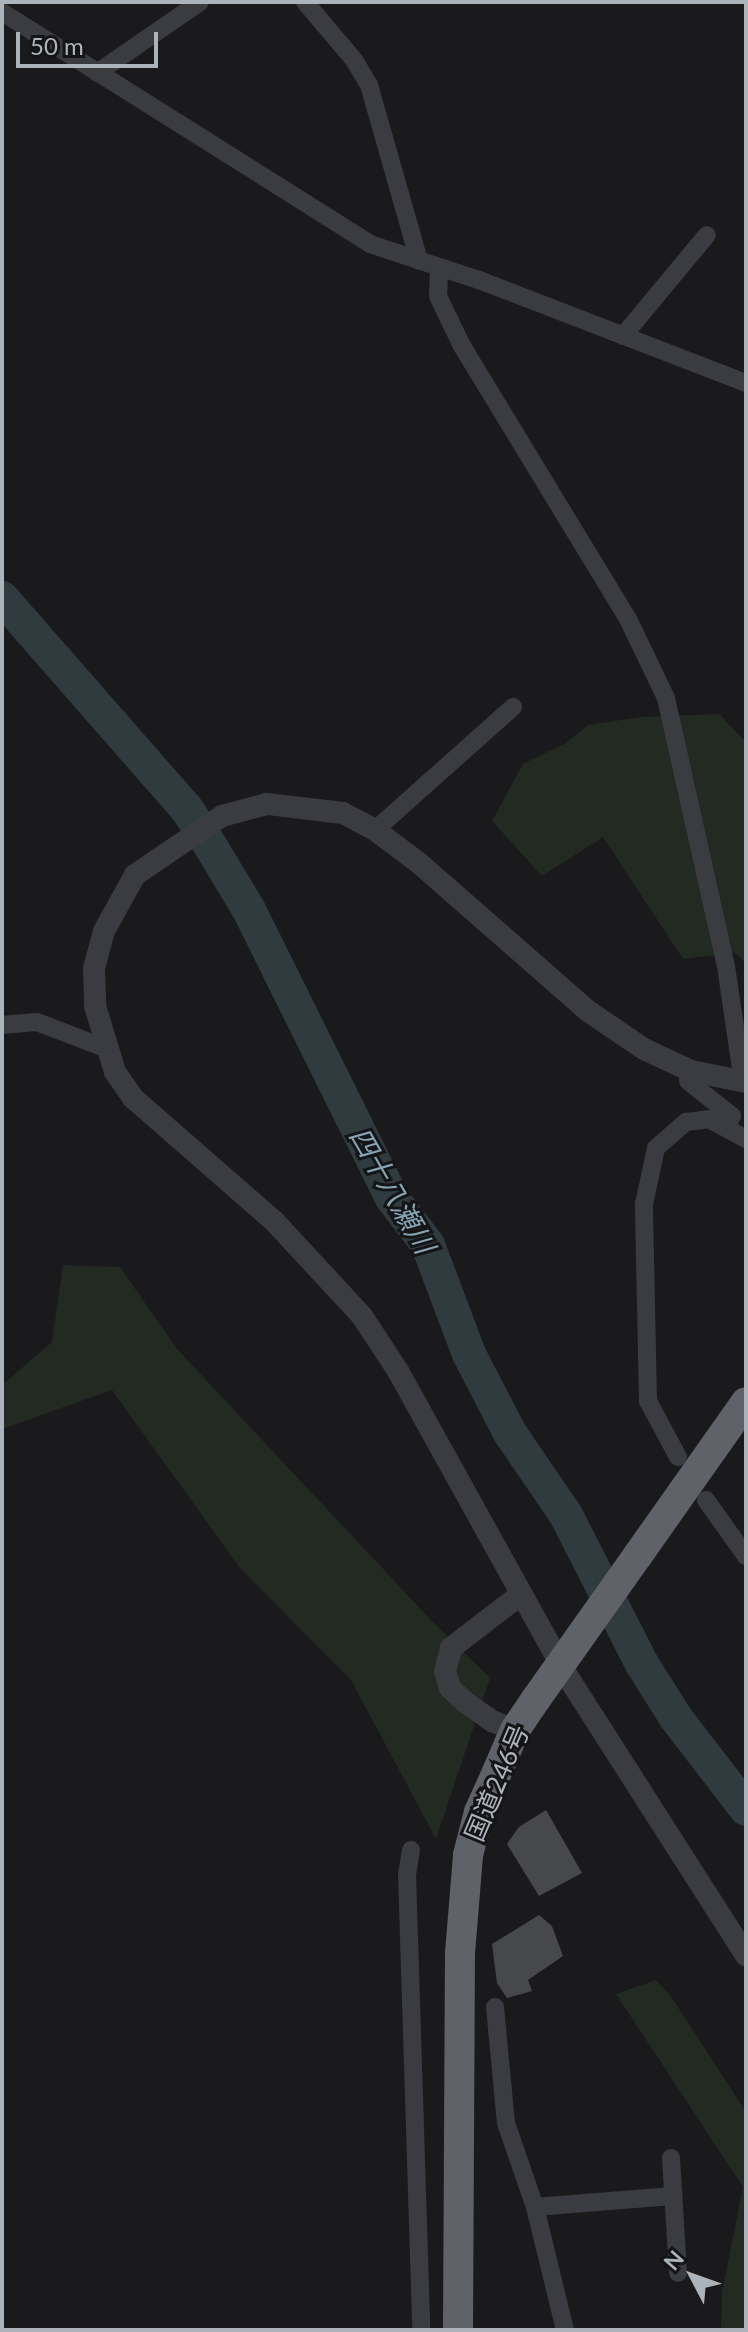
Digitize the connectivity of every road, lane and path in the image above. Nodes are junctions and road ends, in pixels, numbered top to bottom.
1 (200, 2) edge
2 (305, 2) edge
3 (2, 12) edge
4 (97, 73) junction
5 (707, 235) dead end
6 (419, 261) junction
7 (439, 269) junction
8 (623, 336) junction
9 (746, 383) edge
10 (513, 707) dead end
11 (375, 830) junction
12 (2, 1025) edge
13 (105, 1048) junction
14 (691, 1071) junction
15 (744, 1082) edge
16 (727, 1126) junction
17 (746, 1139) edge
18 (746, 1402) edge
19 (678, 1457) dead end
20 (706, 1500) dead end
21 (746, 1556) edge
22 (520, 1595) junction
23 (515, 1730) junction
24 (411, 1850) dead end
25 (746, 1955) edge
26 (495, 2007) dead end
27 (671, 2158) dead end
28 (673, 2196) junction
29 (535, 2207) junction
30 (678, 2273) dead end
31 (421, 2330) edge
32 (458, 2330) edge
33 (565, 2330) edge

1 - 4 street
2 - 6 street
3 - 4 street
4 - 6 street
5 - 8 street
6 - 7 street
7 - 8 street
7 - 15 street
8 - 9 street
10 - 11 street
11 - 13 street
11 - 14 street
12 - 13 street
13 - 22 street
14 - 15 street
14 - 16 street
16 - 17 street
16 - 19 street
18 - 23 highway, 国道246号, bridge
20 - 21 street
22 - 23 street
22 - 25 street
23 - 32 highway, 国道246号
24 - 31 street
26 - 29 street
27 - 28 street
28 - 29 street
28 - 30 street
29 - 33 street

